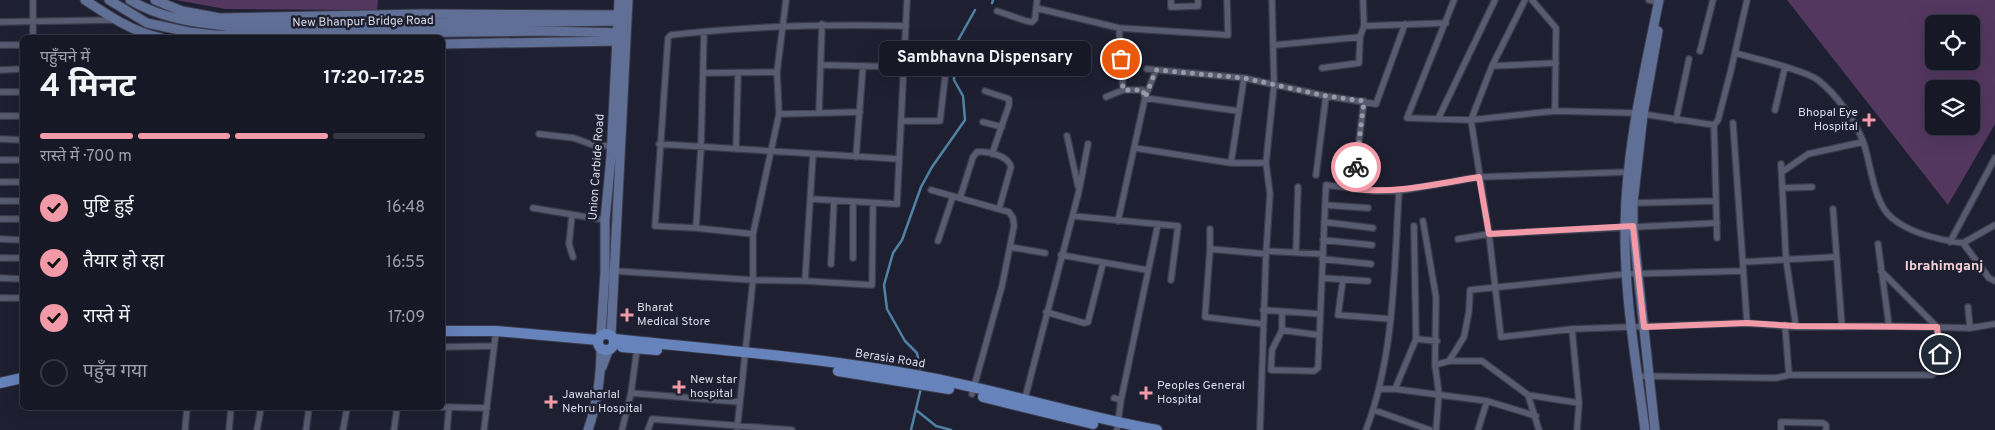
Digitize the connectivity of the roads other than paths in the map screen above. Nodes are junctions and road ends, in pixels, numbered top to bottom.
1 (33, 0) edge
2 (85, 0) edge
3 (109, 0) edge
4 (130, 0) edge
5 (155, 0) edge
6 (619, 0) edge
7 (628, 0) edge
8 (786, 0) edge
9 (907, 0) edge
10 (1037, 0) edge
11 (1171, 0) edge
12 (1198, 0) edge
13 (1227, 0) edge
14 (1272, 0) edge
15 (1363, 0) edge
16 (1454, 0) edge
17 (1495, 0) edge
18 (1525, 0) edge
19 (1532, 0) edge
20 (1649, 0) edge
21 (1713, 0) edge
22 (1746, 0) edge
23 (1661, 1) edge
24 (1036, 8) junction
25 (997, 11) dead end
26 (622, 18) junction
27 (116, 20) junction
28 (0, 22) edge
29 (33, 22) junction
30 (1446, 23) junction
31 (822, 24) junction
32 (1405, 24) junction
33 (782, 26) junction
34 (906, 26) junction
35 (1364, 26) junction
36 (1119, 28) junction
37 (704, 32) junction
38 (33, 35) edge
39 (149, 35) edge
40 (208, 35) edge
41 (281, 35) edge
42 (1360, 36) junction
43 (621, 37) junction
44 (445, 44) edge
45 (1275, 44) junction
46 (0, 45) edge
47 (20, 45) edge
48 (1700, 51) dead end
49 (1735, 53) junction
50 (1689, 59) dead end
51 (947, 60) dead end
52 (1556, 63) junction
53 (821, 65) junction
54 (863, 66) junction
55 (1492, 66) junction
56 (904, 67) junction
57 (1785, 67) junction
58 (1322, 68) dead end
59 (20, 69) edge
60 (1147, 69) dead end
61 (0, 70) edge
62 (1156, 70) junction
63 (777, 72) junction
64 (703, 73) junction
65 (738, 73) junction
66 (1244, 78) junction
67 (1274, 85) junction
68 (1123, 90) junction
69 (985, 91) dead end
70 (0, 92) edge
71 (20, 92) edge
72 (1326, 96) junction
73 (1106, 97) dead end
74 (1145, 98) junction
75 (1364, 101) junction
76 (1775, 110) dead end
77 (1238, 111) junction
78 (1555, 111) junction
79 (819, 112) junction
80 (860, 112) junction
81 (779, 114) junction
82 (1640, 114) junction
83 (0, 116) edge
84 (20, 116) edge
85 (1438, 119) junction
86 (1471, 120) junction
87 (1676, 120) junction
88 (901, 122) junction
89 (983, 122) dead end
90 (1733, 123) dead end
91 (1714, 125) junction
92 (1002, 127) junction
93 (539, 134) dead end
94 (1067, 136) dead end
95 (0, 139) edge
96 (20, 140) edge
97 (1863, 142) junction
98 (659, 144) junction
99 (1088, 144) dead end
100 (612, 146) junction
101 (701, 147) junction
102 (1135, 148) junction
103 (736, 149) junction
104 (770, 152) junction
105 (813, 154) junction
106 (992, 154) junction
107 (856, 157) junction
108 (1995, 158) edge
109 (900, 159) junction
110 (0, 160) edge
111 (20, 160) edge
112 (1231, 163) junction
113 (1266, 163) junction
114 (1781, 164) dead end
115 (1632, 172) junction
116 (1782, 172) junction
117 (1316, 175) dead end
118 (1479, 177) junction
119 (0, 182) edge
120 (20, 182) edge
121 (1298, 186) dead end
122 (1812, 187) dead end
123 (1783, 188) junction
124 (1353, 189) junction
125 (931, 190) dead end
126 (1079, 190) junction
127 (1400, 191) junction
128 (953, 196) junction
129 (960, 198) junction
130 (811, 199) junction
131 (0, 201) edge
132 (20, 201) edge
133 (834, 201) junction
134 (1716, 201) junction
135 (853, 202) junction
136 (873, 203) junction
137 (1633, 203) junction
138 (1325, 206) junction
139 (533, 208) dead end
140 (1368, 208) dead end
141 (1000, 209) junction
142 (1833, 209) dead end
143 (572, 215) junction
144 (1073, 216) junction
145 (0, 219) edge
146 (20, 219) edge
147 (605, 220) junction
148 (1118, 221) junction
149 (1423, 221) dead end
150 (1324, 222) junction
151 (1717, 222) junction
152 (1158, 224) junction
153 (1995, 224) edge
154 (1414, 226) dead end
155 (1629, 227) junction
156 (696, 228) junction
157 (1373, 228) dead end
158 (1210, 229) dead end
159 (753, 234) junction
160 (1489, 234) junction
161 (1718, 238) dead end
162 (0, 239) edge
163 (1458, 239) dead end
164 (20, 240) edge
165 (1323, 240) junction
166 (938, 241) dead end
167 (1950, 242) junction
168 (1963, 243) junction
169 (1878, 244) dead end
170 (1372, 245) dead end
171 (1010, 247) junction
172 (1210, 249) junction
173 (1296, 252) junction
174 (1045, 253) dead end
175 (1266, 253) junction
176 (1061, 255) junction
177 (1322, 257) junction
178 (1835, 257) junction
179 (0, 258) edge
180 (20, 258) edge
181 (573, 258) dead end
182 (853, 258) dead end
183 (1786, 260) junction
184 (1103, 262) junction
185 (1742, 262) junction
186 (831, 264) dead end
187 (1371, 264) dead end
188 (1147, 270) junction
189 (615, 271) junction
190 (1743, 271) junction
191 (1881, 271) junction
192 (1626, 274) junction
193 (1638, 274) junction
194 (0, 278) edge
195 (1322, 278) junction
196 (20, 279) edge
197 (1343, 279) junction
198 (753, 280) junction
199 (1171, 280) dead end
200 (805, 281) junction
201 (1368, 281) dead end
202 (1995, 281) edge
203 (1495, 286) junction
204 (0, 298) edge
205 (20, 298) edge
206 (1968, 307) dead end
207 (1263, 310) junction
208 (1046, 312) junction
209 (1282, 312) junction
210 (1320, 314) junction
211 (1391, 319) junction
212 (1747, 323) junction
213 (1263, 324) junction
214 (1995, 324) edge
215 (1785, 325) junction
216 (1796, 326) junction
217 (1889, 326) junction
218 (1632, 327) junction
219 (1644, 327) junction
220 (1842, 327) junction
221 (1937, 327) junction
222 (1970, 328) junction
223 (1572, 329) junction
224 (1282, 330) junction
225 (445, 331) edge
226 (496, 331) junction
227 (1318, 335) junction
228 (1416, 339) junction
229 (1437, 340) junction
230 (607, 342) junction
231 (494, 346) junction
232 (445, 347) edge
233 (637, 349) junction
234 (745, 355) junction
235 (1449, 360) junction
236 (1435, 364) junction
237 (1262, 370) junction
238 (1271, 370) junction
239 (1789, 375) junction
240 (1637, 376) junction
241 (1649, 376) junction
242 (20, 378) edge
243 (0, 382) edge
244 (1379, 389) junction
245 (1395, 389) junction
246 (972, 390) junction
247 (631, 393) junction
248 (1439, 394) junction
249 (1528, 395) junction
250 (1114, 398) dead end
251 (1121, 400) junction
252 (1486, 401) junction
253 (740, 402) junction
254 (1024, 403) junction
255 (1579, 403) junction
256 (446, 407) edge
257 (487, 408) junction
258 (187, 410) edge
259 (231, 410) edge
260 (261, 410) edge
261 (309, 410) edge
262 (347, 410) edge
263 (397, 410) edge
264 (1374, 410) junction
265 (1536, 416) junction
266 (738, 428) edge
267 (1118, 428) edge
268 (185, 430) edge
269 (228, 430) edge
270 (257, 430) edge
271 (306, 430) edge
272 (343, 430) edge
273 (394, 430) edge
274 (447, 430) edge
275 (484, 430) edge
276 (588, 430) edge
277 (622, 430) edge
278 (648, 430) edge
279 (792, 430) edge
280 (1157, 430) edge
281 (1260, 430) edge
282 (1366, 430) edge
283 (1430, 430) edge
284 (1436, 430) edge
285 (1478, 430) edge
286 (1539, 430) edge
287 (1577, 430) edge
288 (1645, 430) edge
289 (1655, 430) edge
290 (1781, 430) edge
291 (1826, 430) edge

1 - 29 street
2 - 27 street
3 - 40 street, New Bhanpur Bridge Road
4 - 26 street, New Bhanpur Bridge Road
5 - 26 street
6 - 26 street, Union Carbide Road
7 - 26 street, Union Carbide Road
8 - 33 street
9 - 34 street
10 - 24 street
11 - 12 street
13 - 36 street
14 - 45 street
15 - 35 street
16 - 30 street
17 - 85 street
18 - 55 street
19 - 52 street
20 - 23 street
21 - 48 street
22 - 49 street
23 - 82 street
24 - 25 street
24 - 36 street
26 - 43 street, Union Carbide Road
27 - 29 street
27 - 39 street
28 - 29 street
29 - 38 street
30 - 32 street
30 - 85 street
31 - 33 street
31 - 34 street
31 - 53 street
32 - 35 street
32 - 75 street
33 - 37 street
33 - 63 street
34 - 56 street
35 - 42 street
36 - 68 street
37 - 64 street
37 - 98 street
41 - 43 street, New Bhanpur Bridge Road
42 - 45 street
42 - 58 street
43 - 44 street
43 - 100 street, Union Carbide Road
43 - 189 street, Union Carbide Road
45 - 67 street
46 - 47 street
49 - 57 street
49 - 91 street
50 - 87 street
51 - 88 street
52 - 55 street
52 - 78 street
53 - 54 street
53 - 79 street
54 - 56 street
54 - 80 street
55 - 86 street
56 - 88 street
57 - 76 street
57 - 97 street
59 - 61 street
60 - 62 street
62 - 66 street
62 - 74 street
63 - 65 street
63 - 81 street
64 - 65 street
64 - 101 street
65 - 103 street
66 - 67 street
66 - 77 street
67 - 72 street
67 - 113 street
68 - 73 street
68 - 74 street
69 - 92 street
70 - 71 street
72 - 75 street
72 - 117 street
74 - 77 street
74 - 102 street
75 - 124 street
77 - 112 street
78 - 82 street
78 - 86 street
79 - 80 street
79 - 81 street
80 - 107 street
81 - 104 street
82 - 87 street
82 - 115 street
83 - 84 street
85 - 86 street
86 - 118 street
87 - 91 street
88 - 109 street
89 - 92 street
90 - 185 street
91 - 134 street
92 - 106 street
93 - 100 street
94 - 126 street
95 - 96 street
97 - 116 street
97 - 167 street
98 - 101 street
98 - 156 street
99 - 126 street
100 - 147 street, Union Carbide Road
101 - 103 street
101 - 156 street
102 - 112 street
102 - 148 street
103 - 104 street
104 - 105 street
104 - 159 street
105 - 107 street
105 - 130 street
106 - 129 street
106 - 141 street
107 - 109 street
108 - 167 street
109 - 136 street
110 - 111 street
112 - 113 street
113 - 175 street
114 - 116 street
115 - 118 street
115 - 137 street
115 - 155 street
116 - 123 street
118 - 127 street
118 - 160 street
119 - 120 street
121 - 173 street
122 - 123 street
123 - 183 street
124 - 127 street
124 - 138 street
125 - 128 street
126 - 144 street
127 - 211 street
128 - 129 street
128 - 166 street
129 - 141 street
130 - 133 street
130 - 200 street
131 - 132 street
133 - 135 street
133 - 186 street
134 - 137 street
134 - 151 street
135 - 136 street
135 - 182 street
136 - 200 street
137 - 155 street
138 - 140 street
138 - 150 street
139 - 143 street
141 - 171 street
142 - 178 street
143 - 147 street
143 - 181 street
144 - 148 street
144 - 176 street
145 - 146 street
147 - 230 street, Union Carbide Road
148 - 152 street
149 - 229 street
150 - 157 street
150 - 165 street
151 - 155 street
151 - 161 street
152 - 188 street
152 - 199 street
153 - 168 street
154 - 228 street
155 - 160 street
155 - 192 street
155 - 193 street
156 - 159 street
158 - 172 street
159 - 198 street
160 - 163 street
160 - 203 street
162 - 164 street
165 - 170 street
165 - 177 street
167 - 168 street
168 - 202 street
169 - 191 street
171 - 174 street
171 - 246 street
172 - 175 street
172 - 213 street
173 - 175 street
173 - 177 street
175 - 207 street
176 - 184 street
176 - 208 street
177 - 187 street
177 - 195 street
178 - 183 street
178 - 220 street
179 - 180 street
183 - 185 street
183 - 216 street
184 - 188 street
184 - 208 street
185 - 190 street
188 - 251 street
189 - 198 street
189 - 230 street, Union Carbide Road
190 - 193 street
190 - 212 street
191 - 217 street
191 - 221 street
192 - 193 street
192 - 203 street
192 - 218 street
193 - 219 street
194 - 196 street
195 - 197 street
195 - 210 street
197 - 201 street
197 - 211 street
198 - 200 street
198 - 234 street
203 - 223 street
203 - 235 street
204 - 205 street
206 - 222 street
207 - 209 street
207 - 213 street
208 - 254 street
209 - 210 street
209 - 224 street
210 - 227 street
211 - 244 street
212 - 215 street
212 - 219 street
213 - 237 street
214 - 222 street
215 - 216 street
215 - 239 street
216 - 220 street
217 - 220 street
217 - 221 street
218 - 219 street
218 - 223 street
218 - 240 street
219 - 241 street
221 - 222 street
221 - 239 street
223 - 255 street
224 - 227 street
224 - 238 street
225 - 226 main road, Berasia Road
226 - 230 main road, Berasia Road
226 - 231 street
227 - 238 street
228 - 229 street
228 - 245 street
229 - 236 street
230 - 233 main road, Berasia Road
230 - 234 main road, Berasia Road
230 - 276 street
231 - 232 street
231 - 257 street
233 - 234 main road, Berasia Road
233 - 247 street
234 - 246 main road, Berasia Road
234 - 253 street
235 - 236 street
235 - 249 street
236 - 248 street
237 - 238 street
237 - 281 street
239 - 241 street
240 - 241 street
240 - 288 street
241 - 289 street
242 - 243 main road
244 - 245 street
244 - 264 street
245 - 248 street
246 - 254 main road, Berasia Road
247 - 253 street
247 - 277 street
248 - 252 street
248 - 284 street
249 - 255 street
249 - 265 street
250 - 251 street
251 - 267 street
252 - 265 street
252 - 285 street
253 - 266 street
254 - 267 main road, Berasia Road
255 - 287 street
256 - 257 street
256 - 274 street
257 - 275 street
258 - 268 street
259 - 269 street
260 - 270 street
261 - 271 street
262 - 272 street
263 - 273 street
264 - 282 street
264 - 283 street
265 - 286 street
266 - 278 street
266 - 279 street
267 - 280 main road, Berasia Road
290 - 291 street

